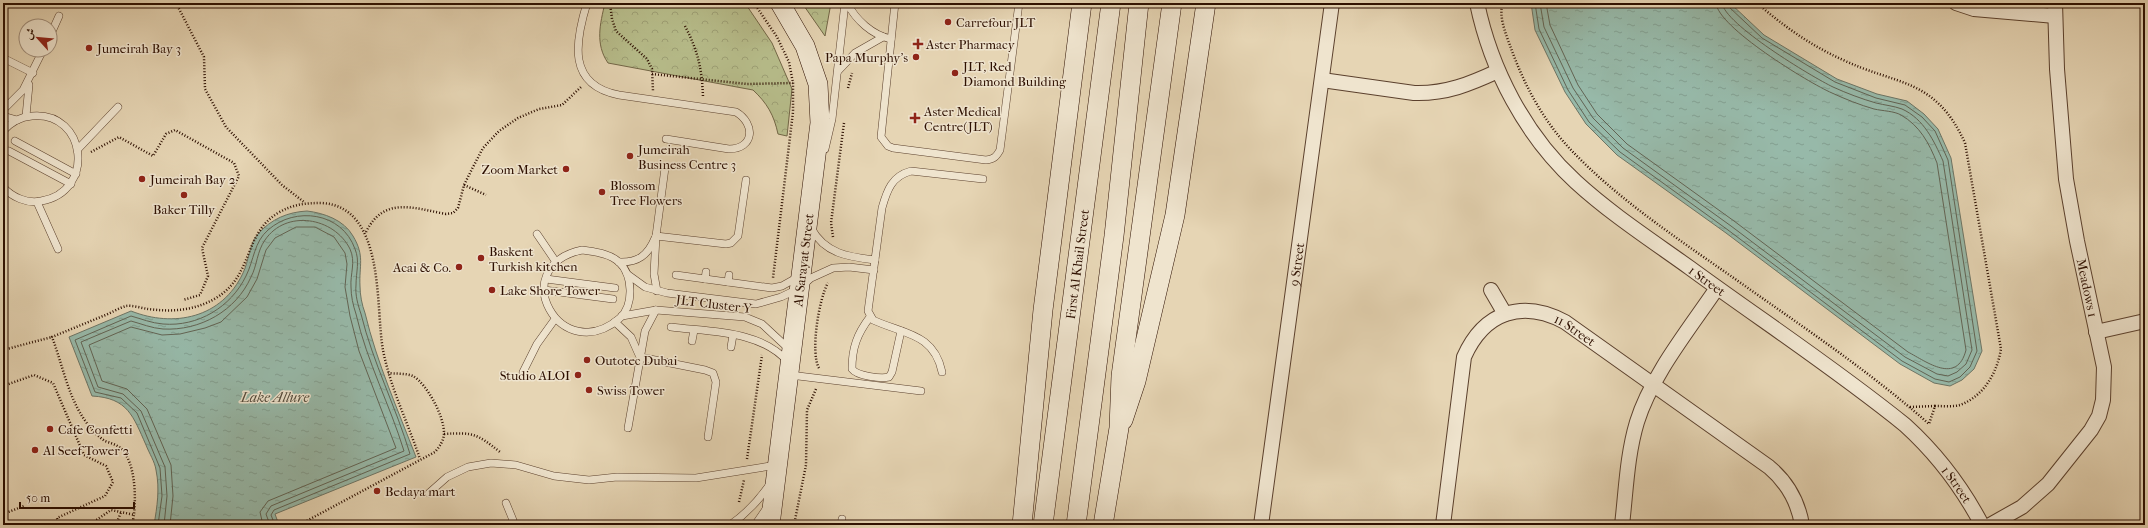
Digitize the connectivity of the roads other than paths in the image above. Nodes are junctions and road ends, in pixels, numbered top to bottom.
1 (587, 3) edge
2 (780, 3) edge
3 (846, 3) edge
4 (896, 3) edge
5 (1020, 3) edge
6 (1082, 3) edge
7 (1111, 3) edge
8 (1139, 3) edge
9 (1172, 3) edge
10 (1206, 3) edge
11 (1332, 3) edge
12 (1477, 3) edge
13 (1956, 3) edge
14 (2055, 9) edge
15 (883, 37) junction
16 (891, 39) junction
17 (3, 58) edge
18 (40, 58) edge
19 (838, 71) junction
20 (1498, 71) junction
21 (33, 73) junction
22 (30, 80) junction
23 (1322, 80) junction
24 (118, 107) dead end
25 (3, 110) edge
26 (3, 116) edge
27 (26, 116) junction
28 (17, 120) junction
29 (3, 131) edge
30 (666, 139) dead end
31 (14, 141) dead end
32 (9, 151) dead end
33 (78, 153) junction
34 (665, 168) dead end
35 (76, 174) junction
36 (983, 179) dead end
37 (746, 180) dead end
38 (71, 184) junction
39 (3, 186) edge
40 (37, 202) junction
41 (811, 204) junction
42 (808, 223) junction
43 (537, 234) dead end
44 (656, 236) junction
45 (58, 249) dead end
46 (876, 260) junction
47 (556, 262) junction
48 (619, 262) junction
49 (874, 270) junction
50 (706, 272) dead end
51 (627, 274) junction
52 (730, 274) dead end
53 (676, 275) dead end
54 (546, 278) junction
55 (705, 279) junction
56 (801, 281) junction
57 (728, 282) junction
58 (615, 288) dead end
59 (1717, 288) junction
60 (544, 290) junction
61 (1491, 290) dead end
62 (657, 291) junction
63 (613, 299) dead end
64 (656, 310) junction
65 (1505, 314) junction
66 (622, 316) junction
67 (870, 317) junction
68 (555, 319) junction
69 (2145, 321) edge
70 (615, 322) junction
71 (671, 327) dead end
72 (694, 330) junction
73 (900, 331) junction
74 (2096, 332) junction
75 (733, 335) junction
76 (692, 341) dead end
77 (731, 347) dead end
78 (640, 357) junction
79 (791, 364) junction
80 (523, 372) dead end
81 (942, 372) dead end
82 (1653, 385) junction
83 (921, 391) dead end
84 (628, 428) dead end
85 (1118, 428) junction
86 (708, 437) dead end
87 (778, 468) junction
88 (428, 493) dead end
89 (774, 495) junction
90 (506, 503) dead end
91 (515, 525) edge
92 (730, 525) edge
93 (755, 525) edge
94 (770, 525) edge
95 (1022, 525) edge
96 (1043, 525) edge
97 (1076, 525) edge
98 (1103, 525) edge
99 (1261, 525) edge
100 (1443, 525) edge
101 (1622, 525) edge
102 (1802, 525) edge
103 (1982, 525) edge
104 (1990, 525) edge

1 - 30 lane
2 - 41 main road, Al Sarayat Street
3 - 15 lane
3 - 19 lane
4 - 16 lane
5 - 16 lane
6 - 95 main road
7 - 96 main road, First Al Khail Street
8 - 97 main road
9 - 85 main road
10 - 85 main road
11 - 23 street, 9 Street
12 - 20 street, 1 Street
13 - 14 street
14 - 74 street, Meadows 1
15 - 16 lane
15 - 19 lane
17 - 21 lane
18 - 21 lane
19 - 41 lane
20 - 23 street
20 - 59 street, 1 Street
21 - 22 lane
22 - 25 lane
22 - 27 lane
23 - 99 street, 9 Street
24 - 33 lane
26 - 28 lane
27 - 28 lane
27 - 33 lane
28 - 29 lane
31 - 35 lane
32 - 38 lane
33 - 35 lane
34 - 44 lane
35 - 38 lane
36 - 46 lane
37 - 44 lane
38 - 40 lane
39 - 40 lane
40 - 45 lane
41 - 42 main road, Al Sarayat Street
42 - 46 lane
42 - 56 main road, Al Sarayat Street
43 - 47 lane
44 - 48 lane
44 - 62 lane
46 - 49 lane
47 - 48 lane
47 - 54 lane
48 - 51 lane, JLT Cluster Y
49 - 56 lane
49 - 67 lane
50 - 55 lane
51 - 62 lane, JLT Cluster Y
51 - 66 lane, JLT Cluster Y
52 - 57 lane
53 - 55 lane
54 - 58 lane
54 - 60 lane
55 - 57 lane
56 - 57 lane
56 - 62 lane, JLT Cluster Y
56 - 79 main road, Al Sarayat Street
59 - 82 street
59 - 103 street, 1 Street
60 - 63 lane
60 - 68 lane
61 - 65 street
64 - 66 lane, JLT Cluster Y
64 - 78 lane
64 - 79 lane, JLT Cluster Y
65 - 82 street, 11 Street
65 - 100 street, 11 Street
66 - 70 lane, JLT Cluster Y
67 - 73 lane
67 - 73 lane
68 - 70 lane, JLT Cluster Y
68 - 80 lane
69 - 74 street
70 - 78 lane
71 - 72 lane
72 - 75 lane
72 - 76 lane
73 - 81 lane
74 - 104 street, Meadows 1
75 - 77 lane
75 - 79 lane
78 - 84 lane
78 - 86 lane
79 - 83 lane
79 - 87 main road, Al Sarayat Street
82 - 101 street
82 - 102 street, 11 Street
85 - 98 main road
87 - 88 lane
87 - 89 main road, Al Sarayat Street
87 - 92 lane
89 - 93 lane
89 - 94 main road, Al Sarayat Street
90 - 91 lane

